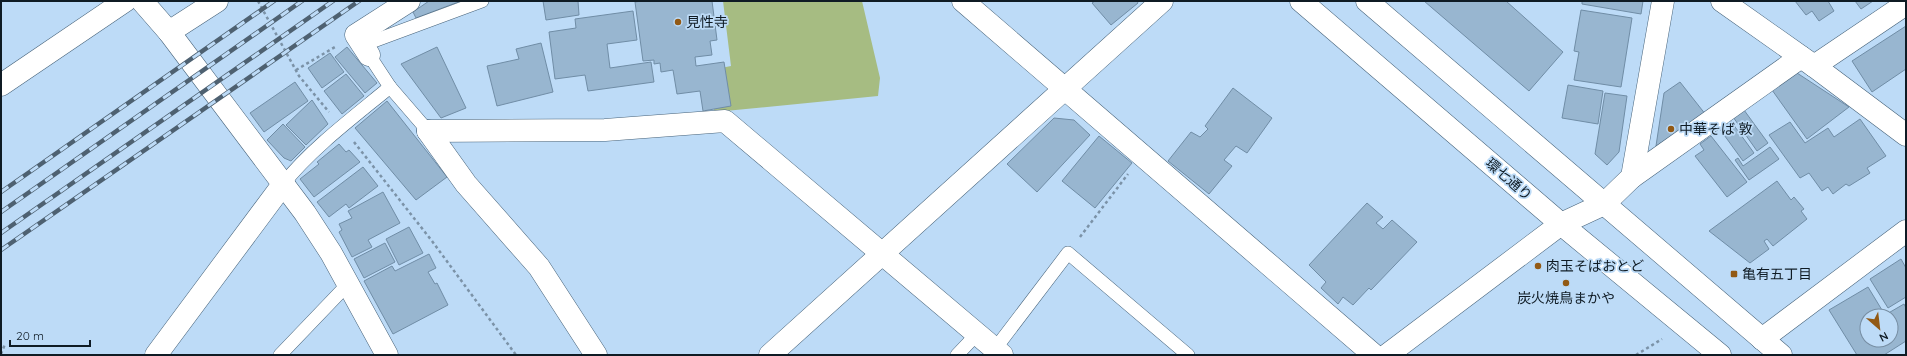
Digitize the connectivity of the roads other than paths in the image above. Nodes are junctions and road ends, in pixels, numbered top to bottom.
1 (125, 1) edge
2 (142, 1) edge
3 (217, 1) edge
4 (409, 1) edge
5 (482, 1) edge
6 (963, 1) edge
7 (1162, 1) edge
8 (1301, 1) edge
9 (1367, 1) edge
10 (1662, 1) edge
11 (1722, 1) edge
12 (1906, 4) edge
13 (169, 32) junction
14 (363, 45) junction
15 (1807, 62) junction
16 (2, 83) edge
17 (390, 87) junction
18 (1065, 89) junction
19 (428, 131) junction
20 (1906, 135) edge
21 (1632, 177) junction
22 (284, 183) junction
23 (1604, 204) junction
24 (1561, 224) junction
25 (1904, 238) edge
26 (882, 253) junction
27 (348, 284) junction
28 (977, 334) junction
29 (1762, 339) junction
30 (998, 352) edge
31 (156, 355) edge
32 (280, 355) edge
33 (387, 355) edge
34 (596, 355) edge
35 (770, 355) edge
36 (957, 355) edge
37 (1188, 355) edge
38 (1374, 355) edge
39 (1387, 355) edge
40 (1720, 355) edge
41 (1781, 355) edge

1 - 16 street
2 - 13 street
3 - 13 street
4 - 14 street
5 - 14 lane
6 - 18 street
7 - 18 street
8 - 24 street, 環七通り
9 - 23 street
10 - 21 street
11 - 15 street
12 - 15 street
13 - 22 street
14 - 17 lane
15 - 20 street
15 - 21 street
17 - 19 lane
17 - 22 lane
18 - 26 street
18 - 38 street
19 - 26 street
19 - 34 street
21 - 23 street
22 - 27 street
22 - 31 street
23 - 24 street
23 - 29 street
24 - 39 street
24 - 40 street, 環七通り
25 - 29 street
26 - 28 street
26 - 35 street
27 - 32 lane
27 - 33 street
28 - 30 street
28 - 36 lane
29 - 41 street
30 - 37 lane

